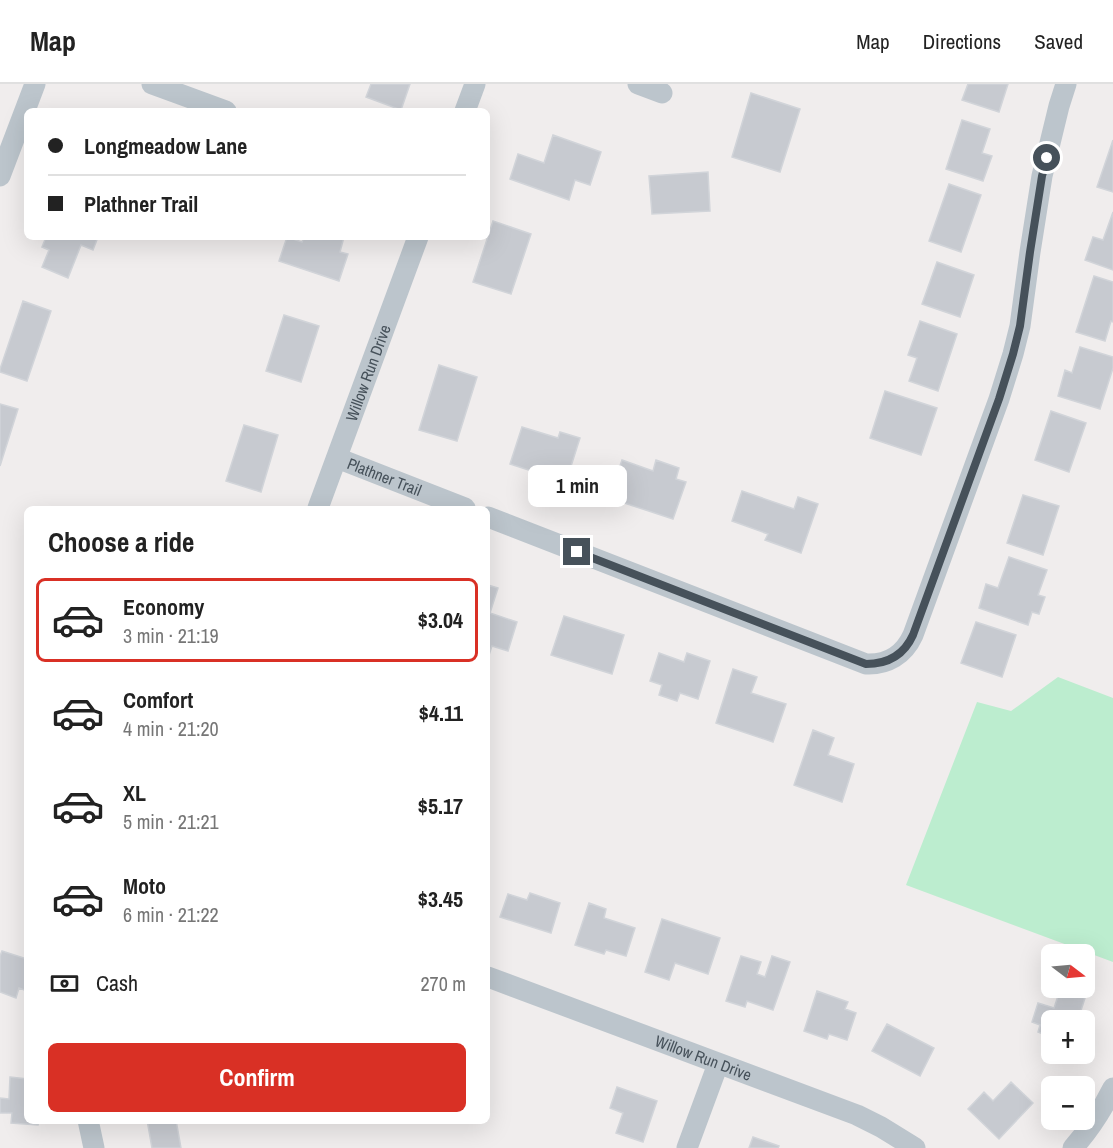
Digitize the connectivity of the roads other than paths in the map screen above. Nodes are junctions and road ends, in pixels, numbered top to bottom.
1 (35, 84) edge
2 (152, 84) edge
3 (475, 84) edge
4 (638, 84) edge
5 (1066, 84) edge
6 (663, 93) dead end
7 (26, 108) edge
8 (218, 108) edge
9 (466, 108) edge
10 (24, 113) edge
11 (0, 176) edge
12 (417, 240) edge
13 (336, 459) junction
14 (319, 506) edge
15 (460, 506) edge
16 (490, 518) edge
17 (490, 978) edge
18 (718, 1064) junction
19 (1113, 1088) edge
20 (89, 1124) edge
21 (94, 1148) edge
22 (687, 1148) edge
23 (915, 1148) edge
24 (1073, 1148) edge

1 - 7 street
2 - 8 street
3 - 9 street
4 - 6 street
5 - 16 street
10 - 11 street
12 - 13 street, Willow Run Drive
13 - 14 street, Willow Run Drive
13 - 15 street, Plathner Trail
17 - 18 street, Willow Run Drive
18 - 22 street
18 - 23 street, Willow Run Drive
19 - 24 street
20 - 21 street

